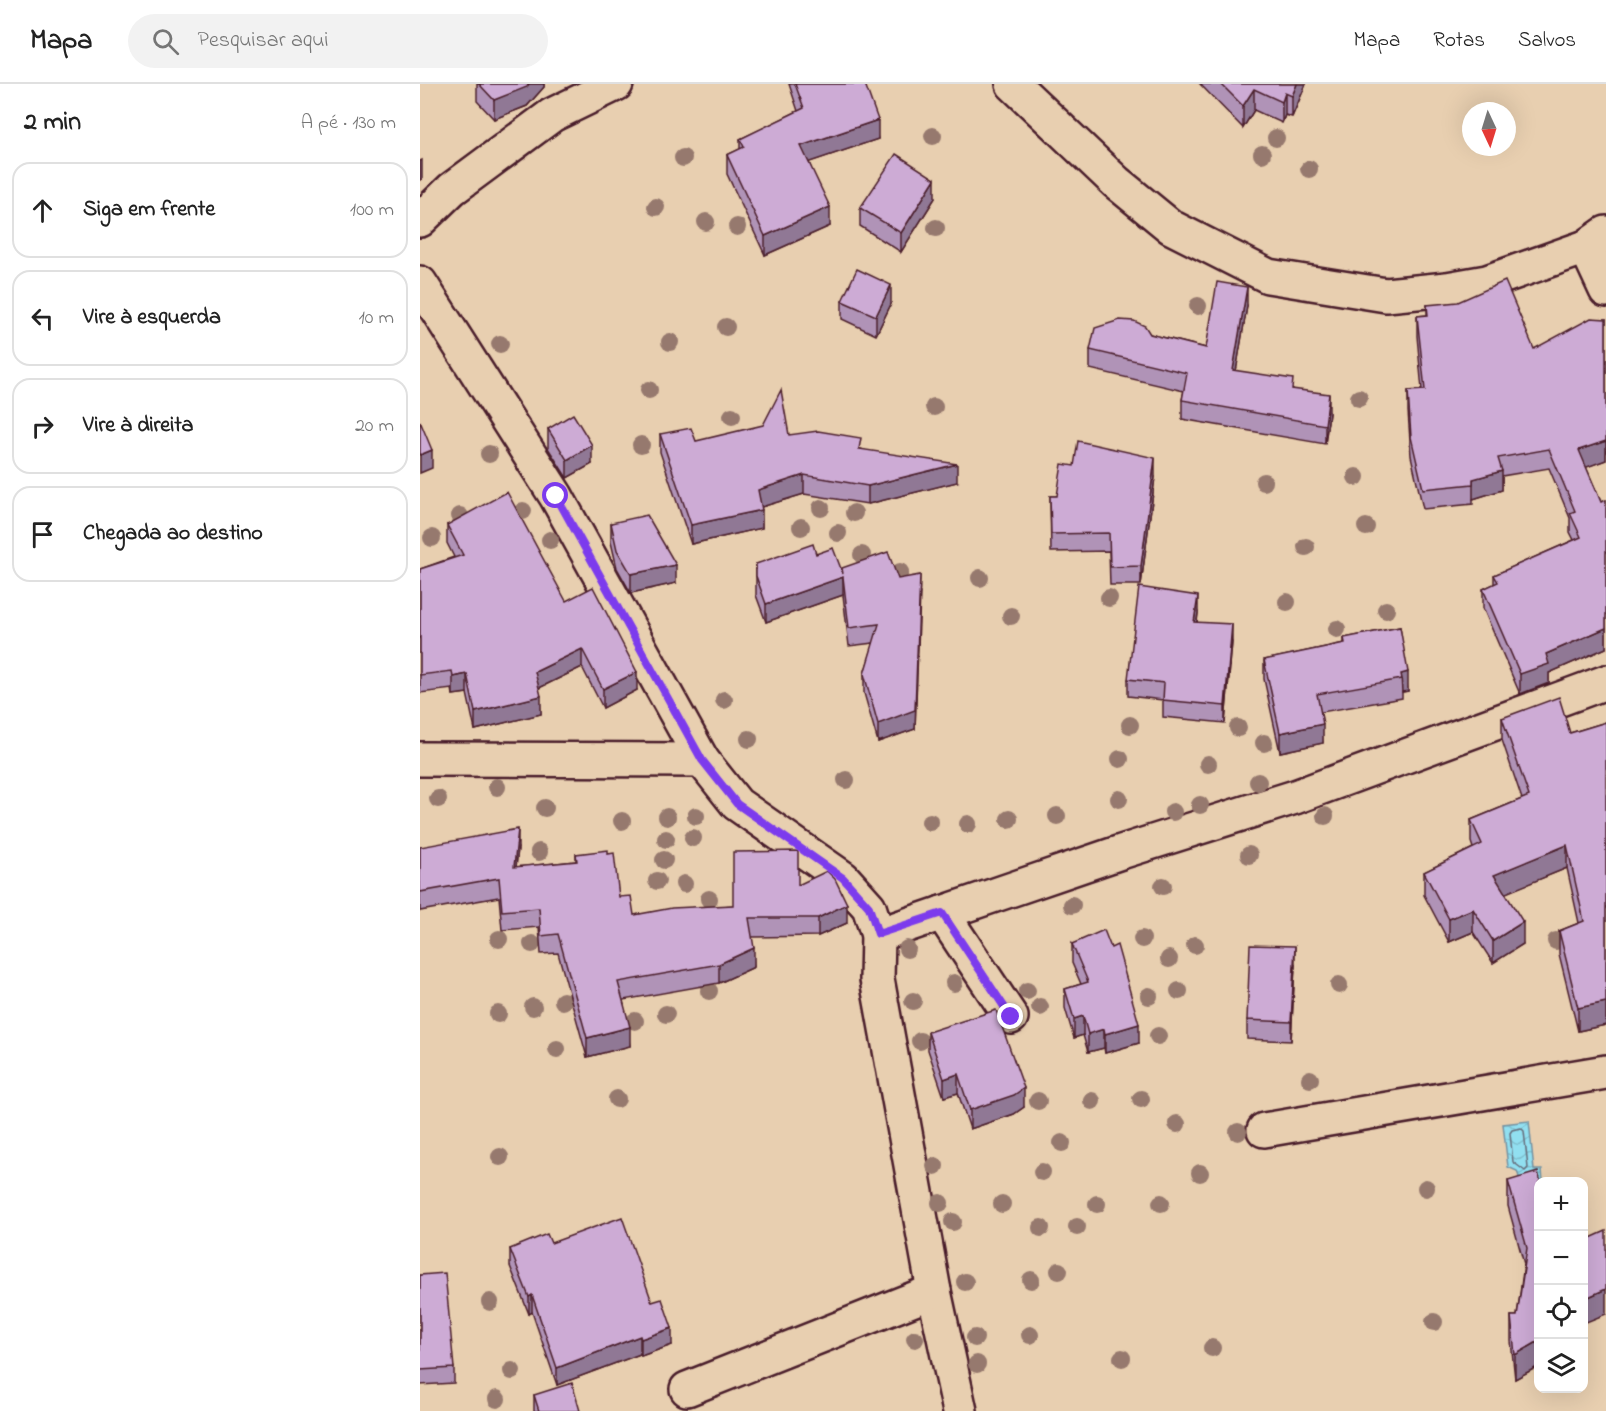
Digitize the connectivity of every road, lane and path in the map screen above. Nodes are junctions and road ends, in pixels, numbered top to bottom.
1 (616, 84) edge
2 (1013, 84) edge
3 (420, 220) edge
4 (1596, 240) edge
5 (420, 283) edge
6 (1606, 290) edge
7 (1606, 682) edge
8 (420, 759) edge
9 (702, 760) junction
10 (942, 913) junction
11 (878, 934) junction
12 (1011, 1017) dead end
13 (1606, 1072) edge
14 (1264, 1130) dead end
15 (934, 1292) junction
16 (687, 1389) dead end
17 (960, 1411) edge

1 - 3 street
2 - 4 street
4 - 6 street
5 - 9 street
7 - 10 street
8 - 9 street
9 - 11 street
10 - 11 street
10 - 12 street
11 - 15 street
13 - 14 street
15 - 16 street
15 - 17 street

